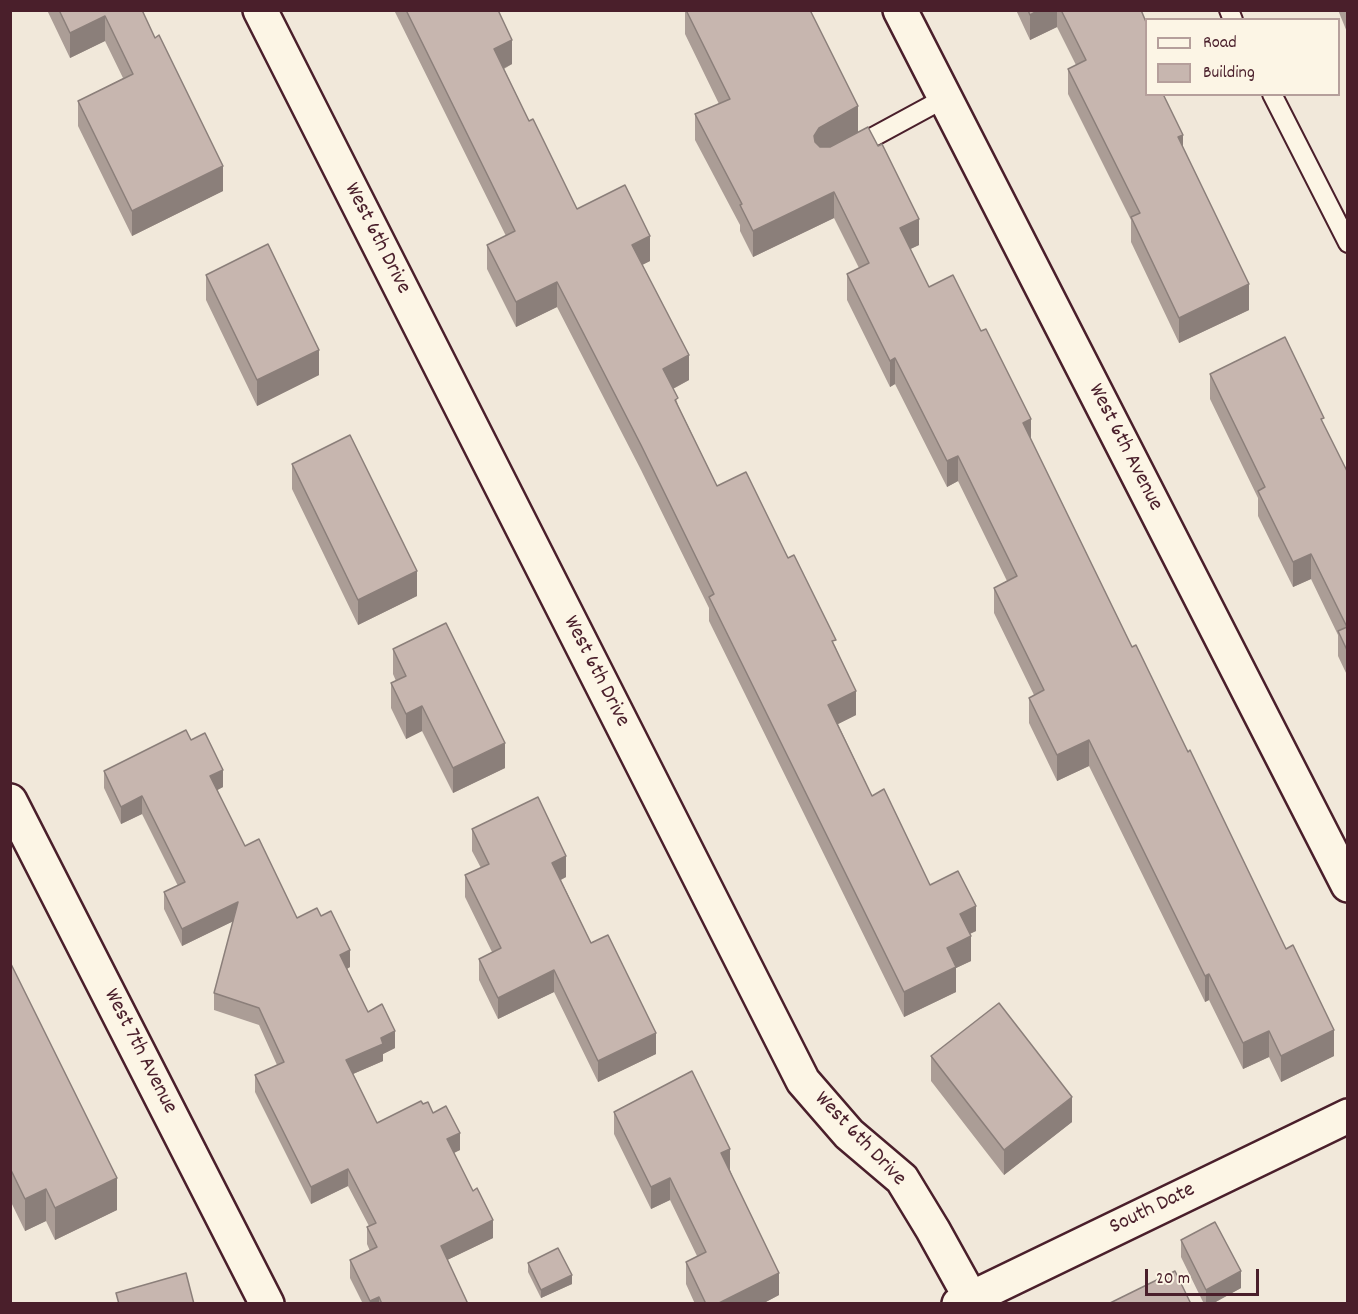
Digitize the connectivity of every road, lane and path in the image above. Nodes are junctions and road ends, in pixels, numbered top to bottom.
1 (260, 10) edge
2 (900, 10) edge
3 (1273, 96) edge
4 (945, 99) junction
5 (835, 158) edge
6 (1347, 243) edge
7 (10, 801) edge
8 (1347, 885) edge
9 (1347, 1116) edge
10 (968, 1302) edge
11 (267, 1304) edge

1 - 10 street, West 6th Drive
2 - 4 street, West 6th Avenue
3 - 6 lane
4 - 5 lane
4 - 8 street, West 6th Avenue
7 - 11 street, West 7th Avenue
9 - 10 street, South Date

